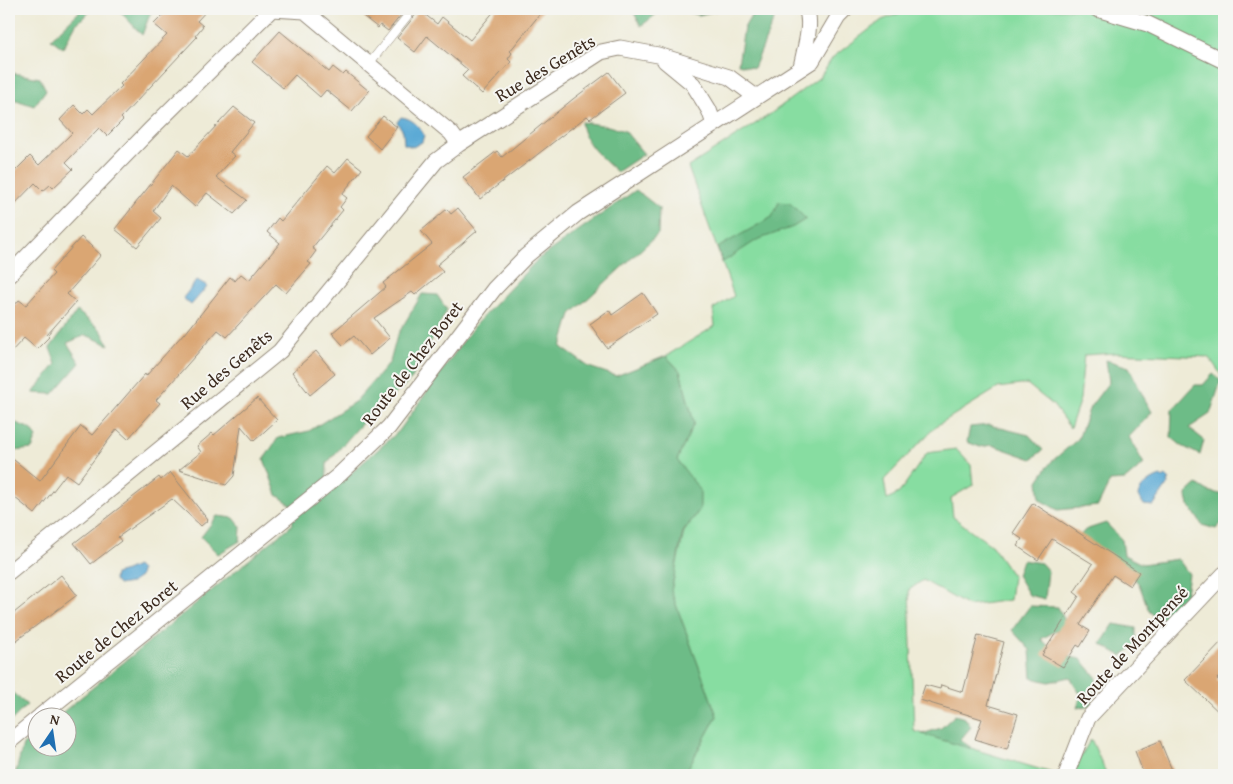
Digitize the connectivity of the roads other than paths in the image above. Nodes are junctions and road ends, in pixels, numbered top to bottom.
1 (413, 9) edge
2 (806, 9) edge
3 (846, 9) edge
4 (1097, 9) edge
5 (658, 55) junction
6 (1224, 61) edge
7 (368, 65) junction
8 (801, 67) junction
9 (756, 97) junction
10 (714, 124) junction
11 (459, 144) junction
12 (9, 275) edge
13 (9, 572) edge
14 (1224, 574) edge
15 (53, 706) edge
16 (28, 726) edge
17 (9, 742) edge
18 (1066, 775) edge

1 - 7 lane
2 - 8 street
3 - 8 street, Route de Chez Boret
4 - 6 street
5 - 9 street, Rue des Genêts
5 - 10 street, Rue des Genêts
5 - 11 street, Rue des Genêts
7 - 11 street
7 - 12 street
8 - 9 street, Route de Chez Boret
9 - 10 street, Route de Chez Boret
10 - 15 street, Route de Chez Boret
11 - 13 street, Rue des Genêts
14 - 18 street, Route de Montpensé
16 - 17 street, Route de Chez Boret

